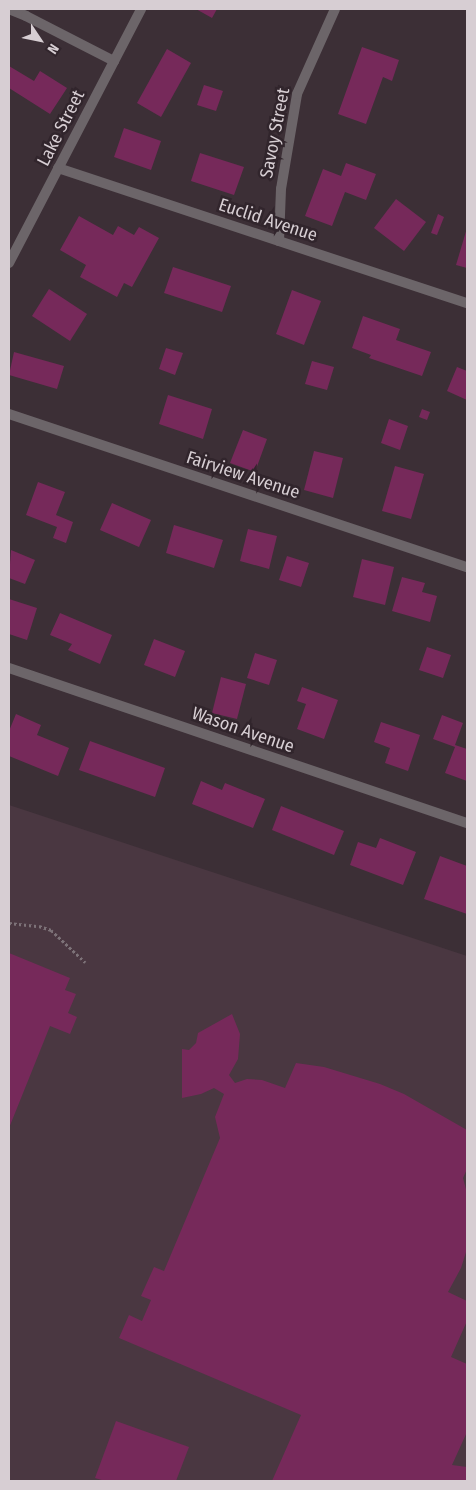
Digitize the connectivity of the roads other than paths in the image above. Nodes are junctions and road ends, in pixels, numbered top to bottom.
1 (9, 9) edge
2 (141, 9) edge
3 (335, 9) edge
4 (114, 61) junction
5 (58, 168) junction
6 (279, 241) junction
7 (9, 263) edge
8 (467, 303) edge
9 (9, 414) edge
10 (467, 566) edge
11 (9, 668) edge
12 (467, 823) edge

1 - 4 street
2 - 4 street, Lake Street
3 - 6 street, Savoy Street
4 - 5 street, Lake Street
5 - 6 street, Euclid Avenue
5 - 7 street, Lake Street
6 - 8 street, Euclid Avenue
9 - 10 street, Fairview Avenue
11 - 12 street, Wason Avenue

